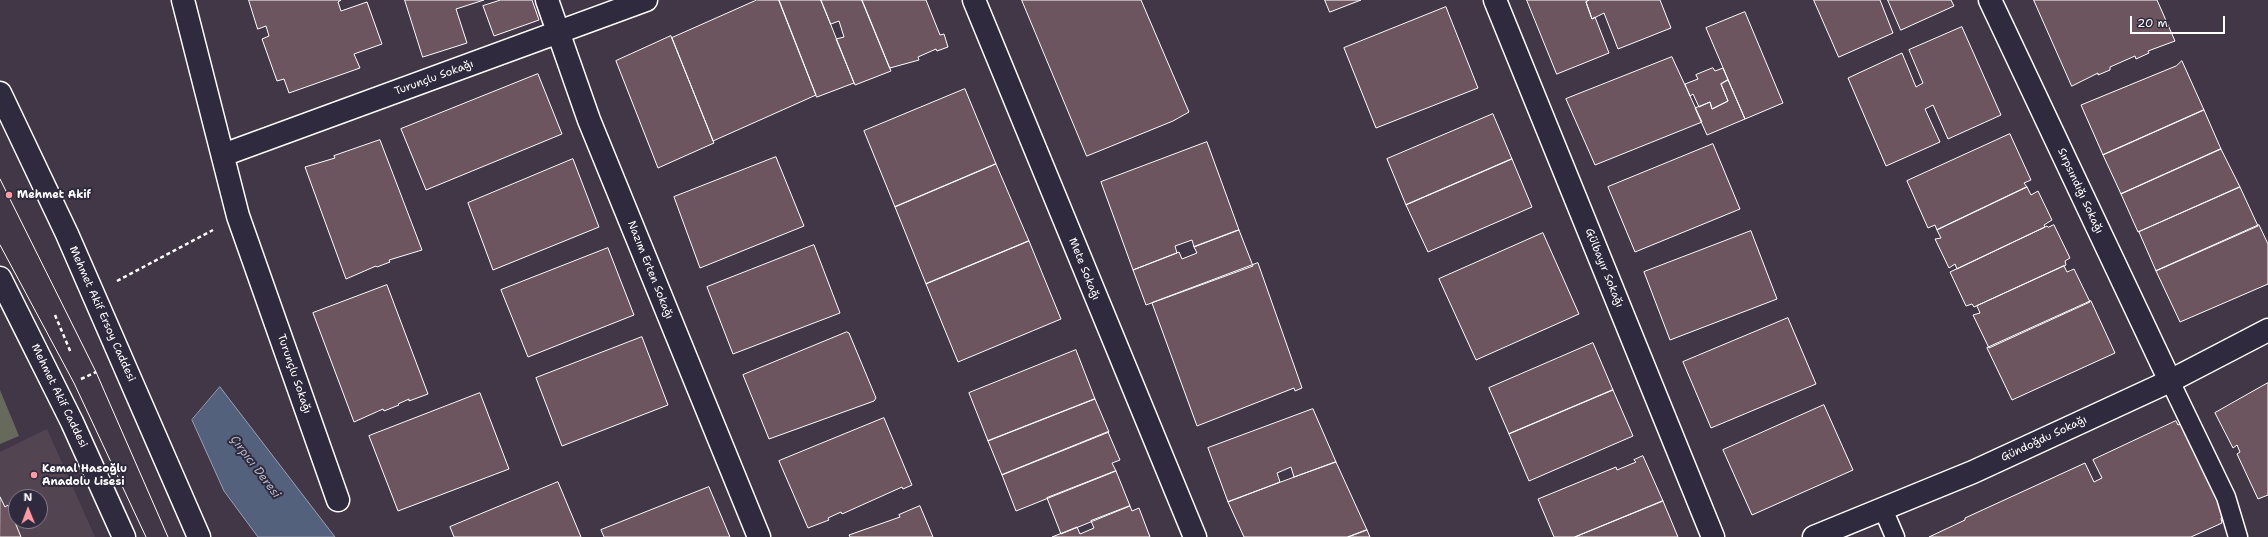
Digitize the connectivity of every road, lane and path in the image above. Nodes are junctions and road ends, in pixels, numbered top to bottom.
1 (183, 0) edge
2 (547, 0) edge
3 (646, 0) edge
4 (974, 0) edge
5 (1495, 0) edge
6 (1990, 0) edge
7 (558, 32) junction
8 (0, 93) edge
9 (223, 155) junction
10 (238, 216) junction
11 (0, 278) edge
12 (93, 294) junction
13 (55, 315) dead end
14 (2268, 330) edge
15 (73, 358) dead end
16 (122, 360) junction
17 (79, 372) dead end
18 (82, 379) junction
19 (2170, 381) junction
20 (57, 391) junction
21 (338, 500) dead end
22 (1883, 509) junction
23 (124, 537) edge
24 (199, 537) edge
25 (759, 537) edge
26 (1195, 537) edge
27 (1713, 537) edge
28 (1814, 537) edge
29 (1895, 537) edge
30 (2238, 537) edge

1 - 9 street, Turunçlu Sokağı
2 - 7 street, Nazım Erten Sokağı
3 - 7 street, Turunçlu Sokağı
4 - 26 street, Mete Sokağı
5 - 27 street, Gülbayır Sokağı
6 - 19 street, Sırpsındığı Sokağı
7 - 9 street, Turunçlu Sokağı
7 - 25 street, Nazım Erten Sokağı
8 - 12 street, Mehmet Akif Ersoy Caddesi
9 - 10 street, Turunçlu Sokağı
10 - 12 path
10 - 21 street, Turunçlu Sokağı
11 - 20 street, Mehmet Akif Caddesi
12 - 16 street, Mehmet Akif Ersoy Caddesi
13 - 15 path
14 - 19 street, Gündoğdu Sokağı
16 - 18 path
16 - 24 street, Mehmet Akif Ersoy Caddesi
17 - 18 path
18 - 20 path
19 - 22 street, Gündoğdu Sokağı
19 - 30 lane
20 - 23 street, Mehmet Akif Caddesi
22 - 28 street, Gündoğdu Sokağı
22 - 29 lane

